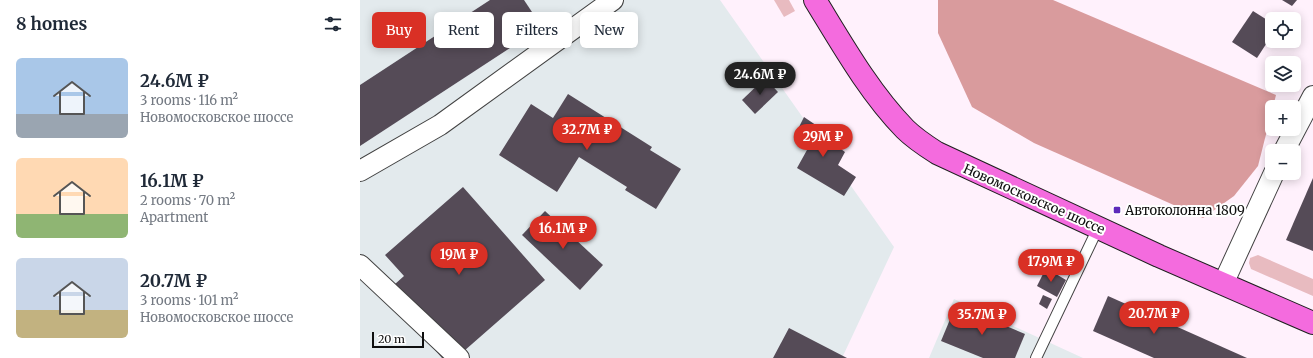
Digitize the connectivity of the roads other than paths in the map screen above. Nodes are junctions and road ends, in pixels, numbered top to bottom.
1 (613, 0) edge
2 (815, 0) edge
3 (1313, 96) edge
4 (1288, 144) edge
5 (360, 170) edge
6 (1271, 180) edge
7 (1098, 228) junction
8 (360, 265) edge
9 (1223, 284) junction
10 (1313, 323) edge
11 (459, 358) edge
12 (1036, 358) edge

1 - 5 street
2 - 7 main road, Новомосковское шоссе
3 - 4 street
6 - 9 street
7 - 9 main road, Новомосковское шоссе
7 - 12 lane
8 - 11 street
9 - 10 main road, Новомосковское шоссе

